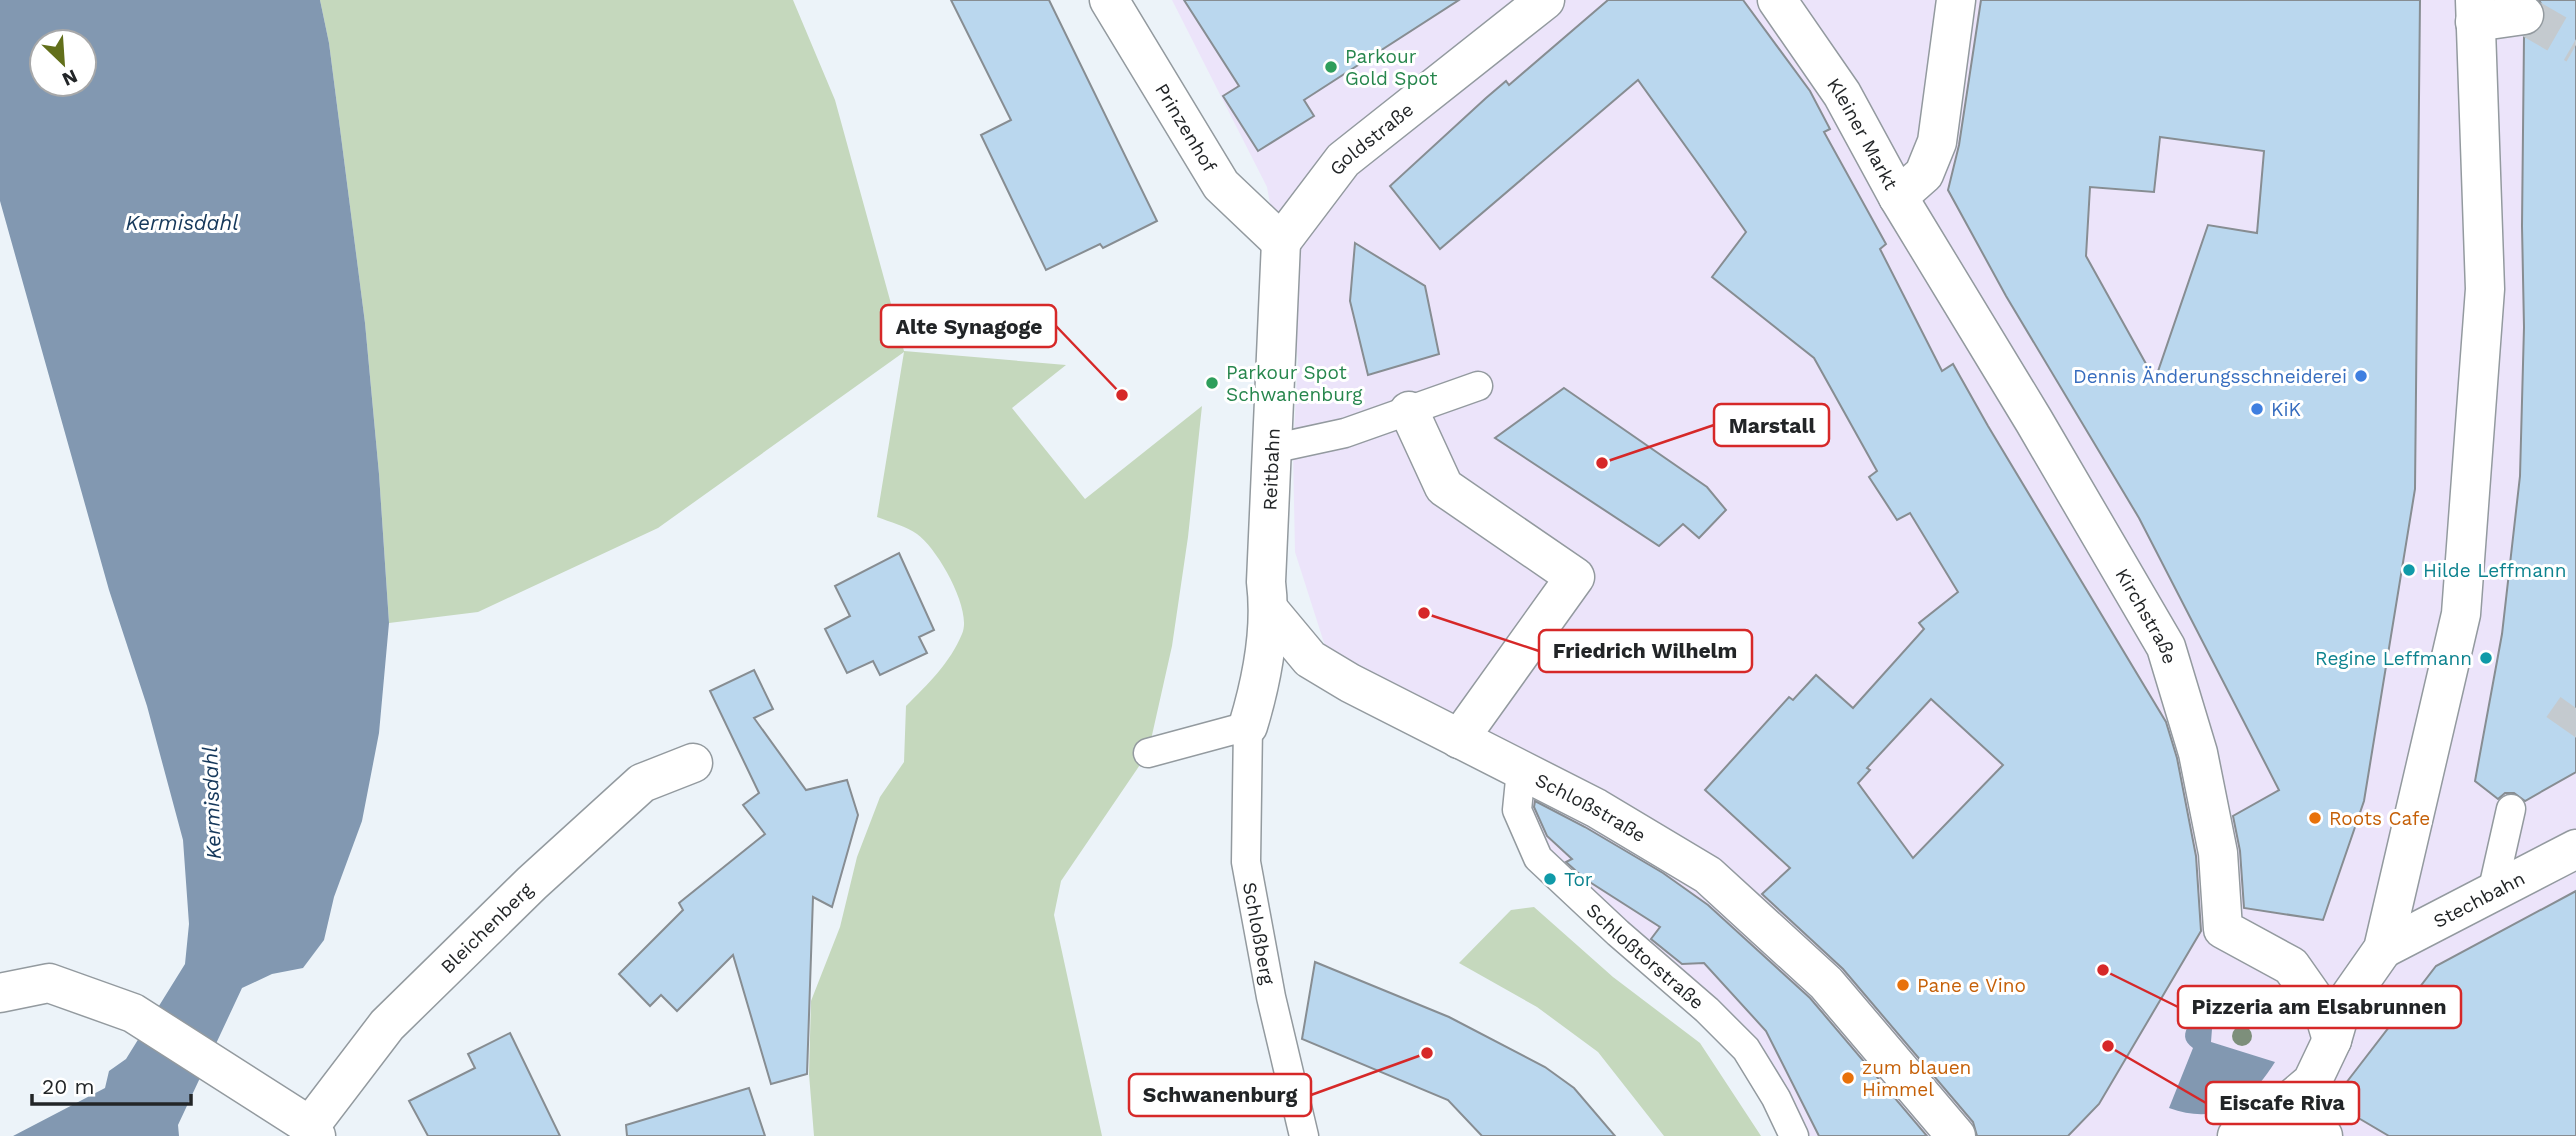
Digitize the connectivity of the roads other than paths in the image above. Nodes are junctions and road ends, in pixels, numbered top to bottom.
1 (1109, 0) edge
2 (1545, 0) edge
3 (1777, 0) edge
4 (1956, 0) edge
5 (2475, 11) edge
6 (2524, 15) tunnel mouth
7 (1898, 197) junction
8 (1281, 242) junction
9 (1478, 386) dead end
10 (1409, 411) junction
11 (1271, 449) junction
12 (1270, 611) junction
13 (1248, 726) junction
14 (1459, 739) junction
15 (1148, 753) dead end
16 (693, 763) dead end
17 (1521, 770) junction
18 (2511, 809) dead end
19 (2576, 849) edge
20 (2492, 893) junction
21 (2383, 949) junction
22 (0, 993) edge
23 (2332, 1040) junction
24 (2273, 1115) junction
25 (313, 1131) edge
26 (2316, 1133) edge
27 (1304, 1136) edge
28 (1794, 1136) edge
29 (1956, 1136) edge
30 (2237, 1136) edge

1 - 8 street, Prinzenhof
2 - 8 street, Goldstraße
3 - 7 street, Kleiner Markt
4 - 7 street, Kleiner Markt
5 - 6 street
5 - 21 street
7 - 23 street, Kirchstraße
8 - 11 street, Reitbahn
9 - 10 lane
10 - 11 lane
10 - 14 street
11 - 12 street, Reitbahn
12 - 13 street
12 - 14 street, Schloßstraße
13 - 15 lane
13 - 27 lane, Schloßberg
14 - 17 street, Schloßstraße
16 - 25 street, Bleichenberg
17 - 28 lane, Schloßtorstraße
17 - 29 street, Schloßstraße
18 - 20 lane
19 - 20 street, Stechbahn
20 - 21 street, Stechbahn
21 - 23 street
22 - 25 street
23 - 24 street
24 - 26 street
24 - 30 street

